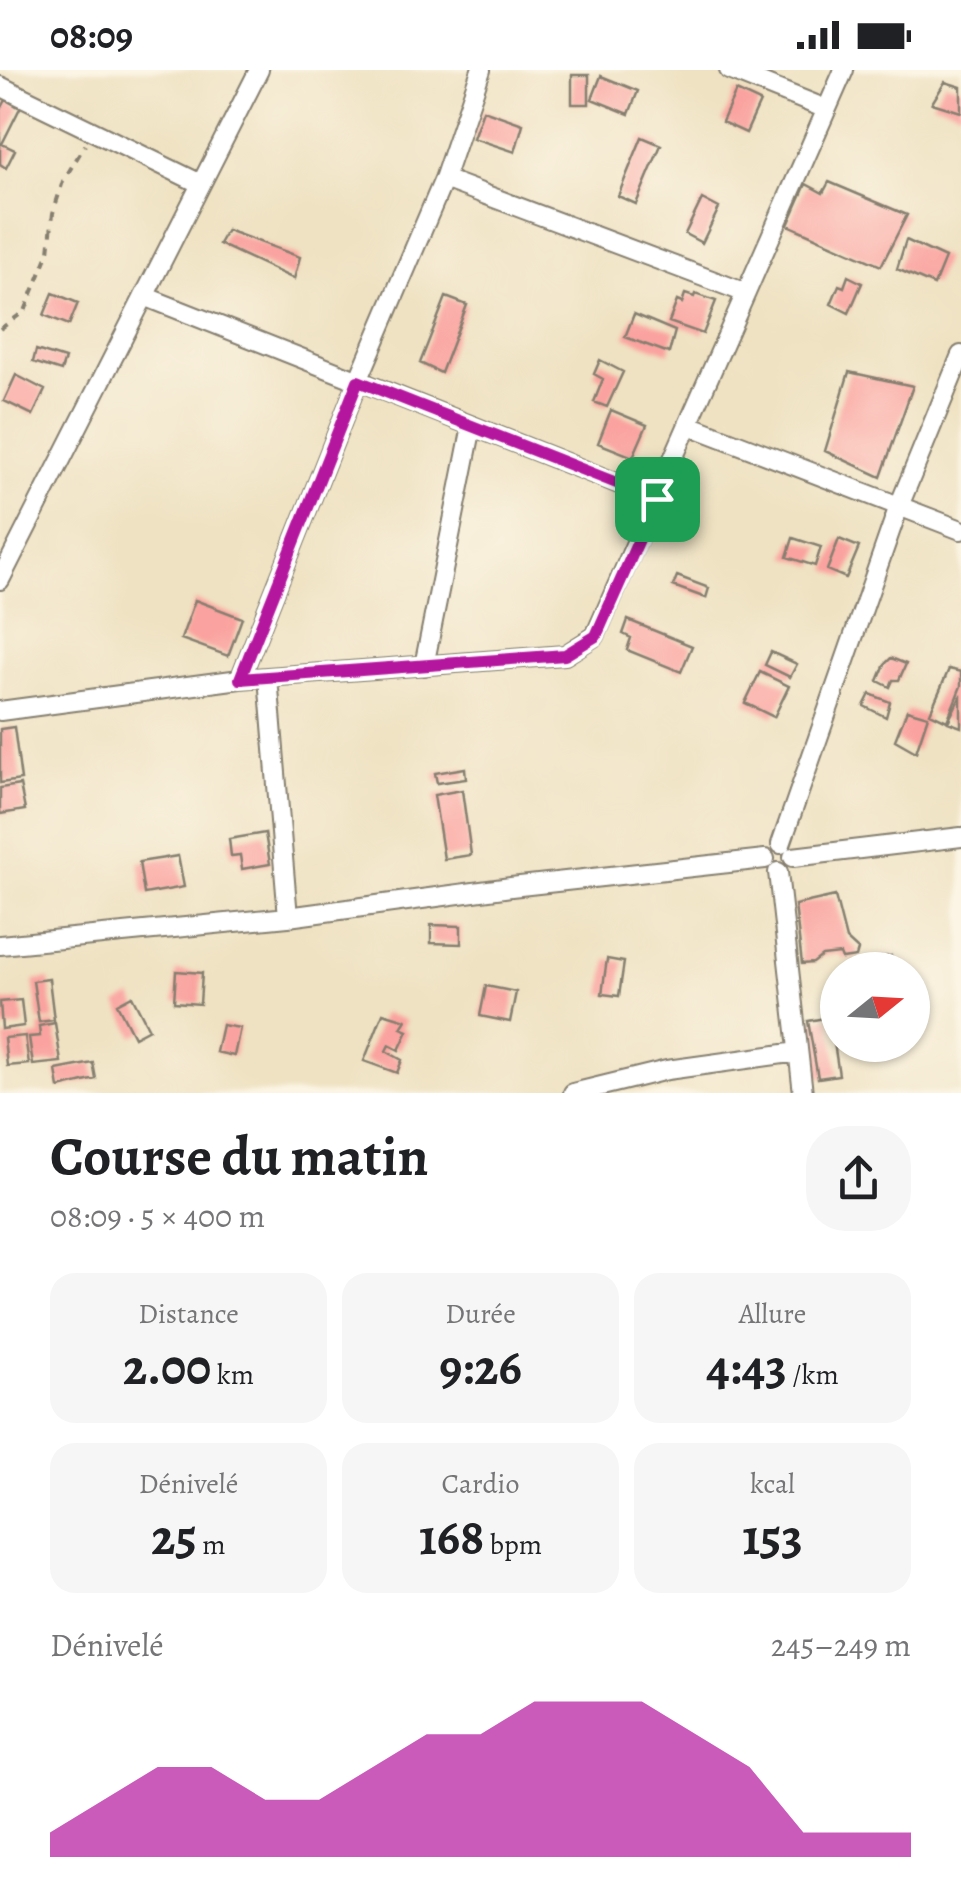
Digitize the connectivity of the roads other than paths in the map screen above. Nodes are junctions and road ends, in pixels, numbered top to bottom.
1 (259, 70) edge
2 (481, 70) edge
3 (729, 70) edge
4 (844, 70) edge
5 (0, 86) edge
6 (826, 109) junction
7 (444, 178) junction
8 (201, 184) junction
9 (746, 293) junction
10 (144, 296) junction
11 (961, 355) edge
12 (358, 381) junction
13 (689, 425) junction
14 (472, 426) junction
15 (657, 499) junction
16 (899, 506) junction
17 (961, 530) edge
18 (2, 572) edge
19 (424, 666) junction
20 (268, 677) junction
21 (240, 679) junction
22 (0, 711) edge
23 (961, 836) edge
24 (787, 850) junction
25 (772, 866) junction
26 (288, 918) junction
27 (0, 945) edge
28 (798, 1052) junction
29 (572, 1093) edge
30 (803, 1093) edge

1 - 8 street
2 - 7 street
3 - 6 street
4 - 6 street
5 - 8 street
6 - 9 street
7 - 9 street
7 - 12 street
8 - 10 street
9 - 13 street
10 - 12 street
10 - 18 street
11 - 16 street
12 - 14 street
12 - 21 street
13 - 15 street
13 - 16 street
14 - 15 street
14 - 19 street
15 - 19 street
16 - 17 street
16 - 24 street
19 - 20 street
20 - 21 street
20 - 26 street
21 - 22 street
23 - 24 street
24 - 25 street
25 - 26 street
25 - 28 street
26 - 27 street
28 - 29 street
28 - 30 street

